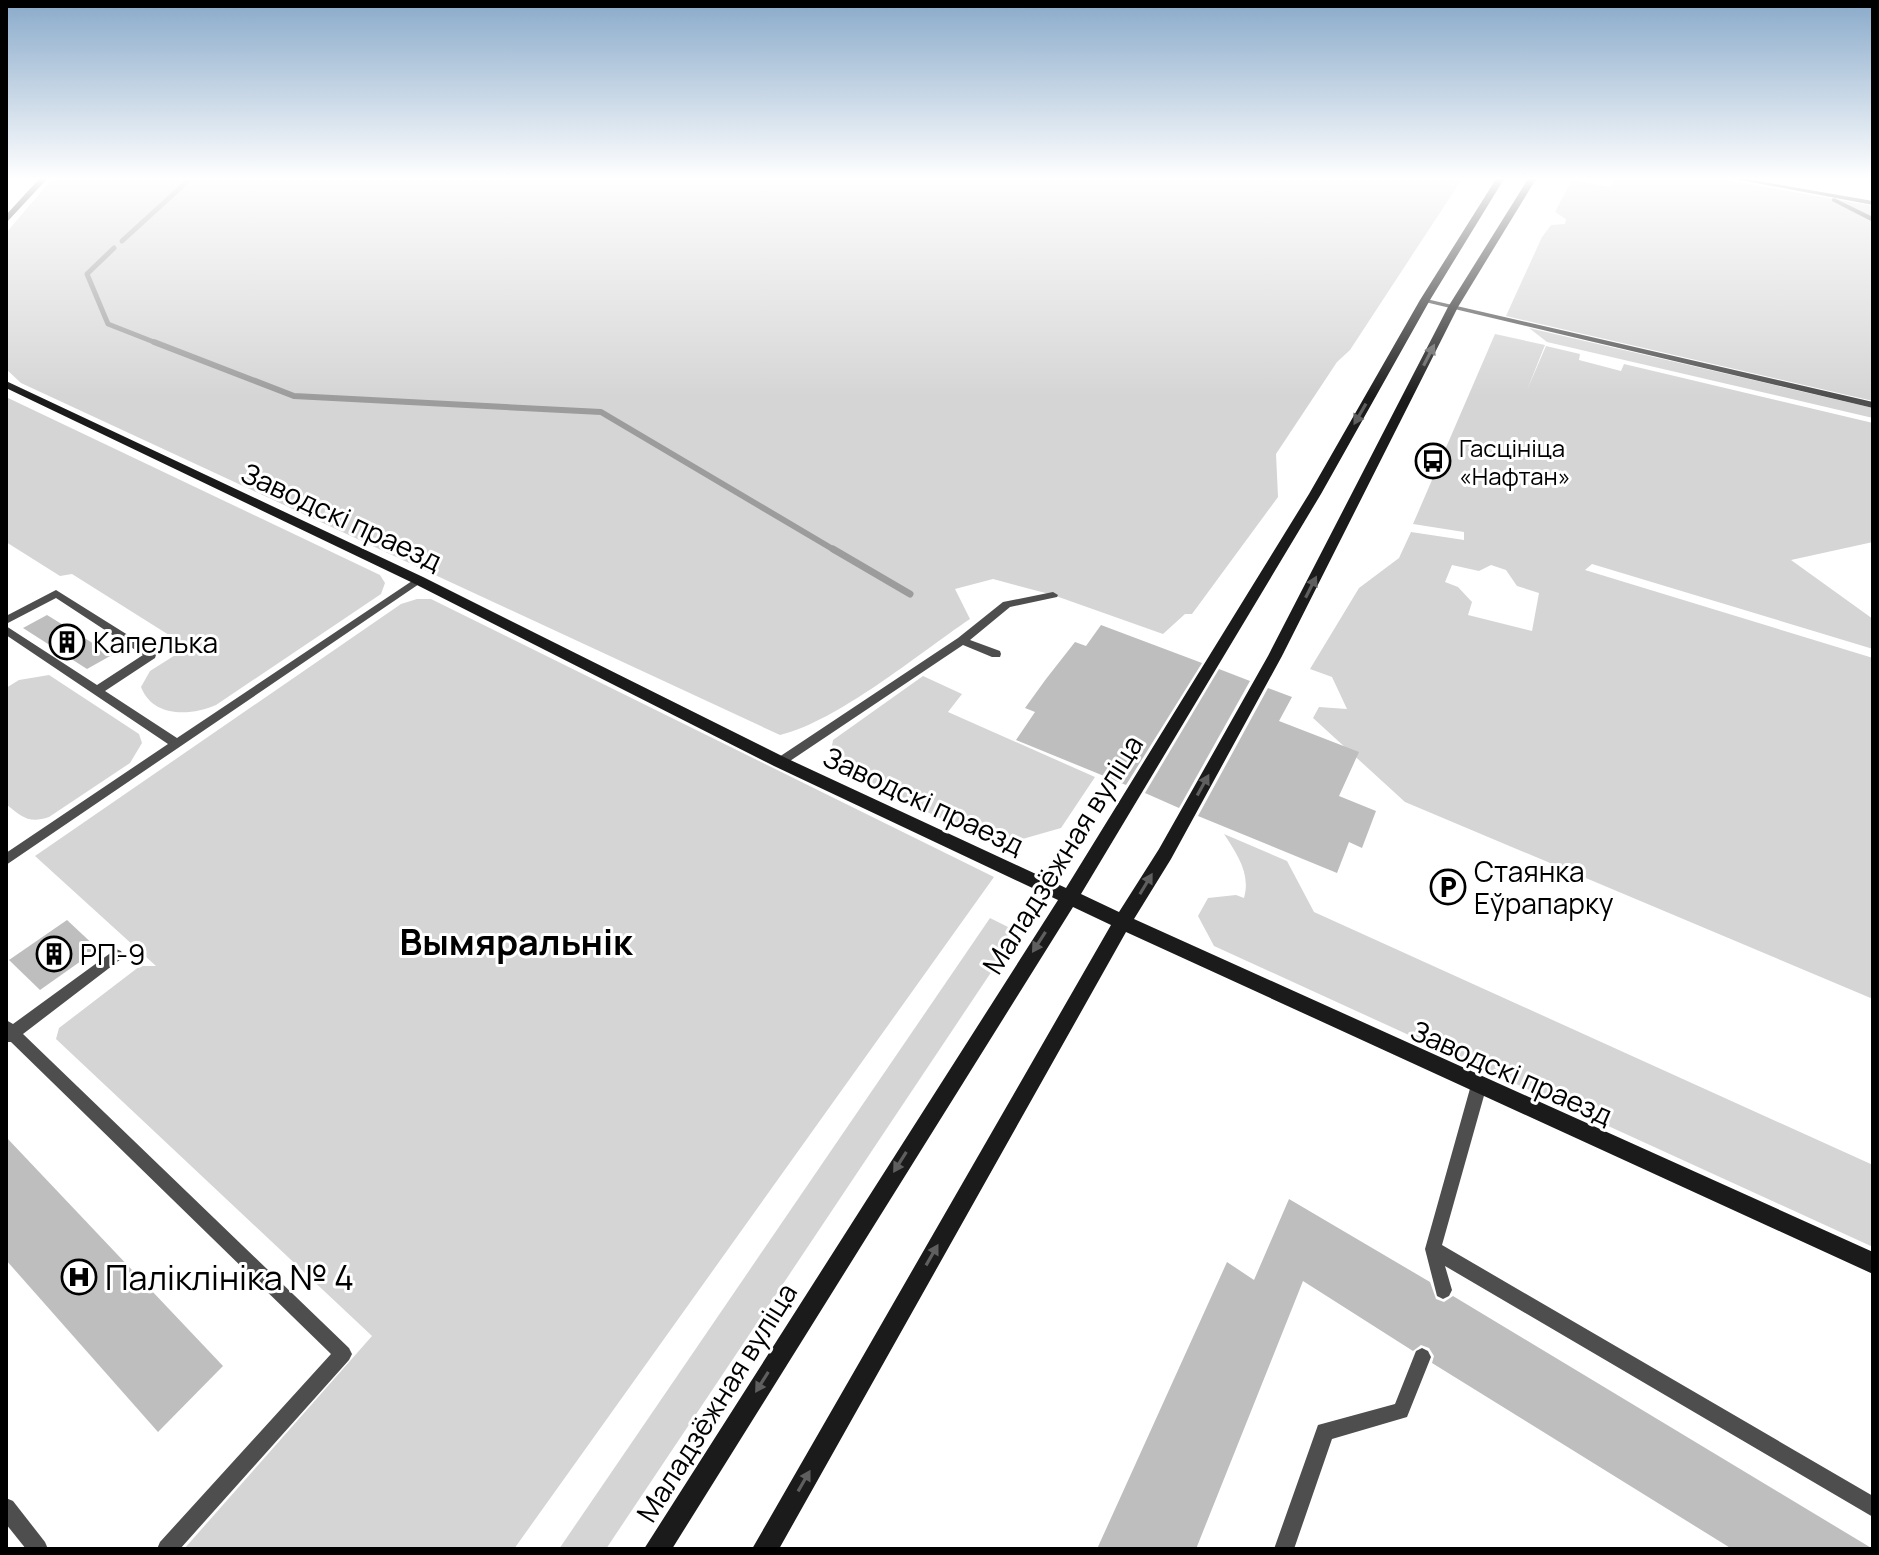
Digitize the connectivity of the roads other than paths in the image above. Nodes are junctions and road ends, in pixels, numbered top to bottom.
1 (1455, 252) edge
2 (1487, 252) edge
3 (1425, 300) junction
4 (1453, 307) junction
5 (6, 384) edge
6 (1873, 405) edge
7 (418, 580) junction
8 (1053, 595) dead end
9 (6, 621) edge
10 (6, 630) edge
11 (962, 641) junction
12 (996, 654) dead end
13 (96, 691) junction
14 (177, 744) junction
15 (780, 762) junction
16 (7, 857) edge
17 (1069, 898) junction
18 (1123, 922) junction
19 (116, 955) dead end
20 (8, 1032) edge
21 (1479, 1085) junction
22 (1433, 1249) junction
23 (1873, 1263) edge
24 (1443, 1290) dead end
25 (1422, 1357) dead end
26 (1873, 1507) edge
27 (6, 1508) edge
28 (38, 1549) edge
29 (167, 1549) edge
30 (657, 1549) edge
31 (765, 1549) edge
32 (1284, 1549) edge

1 - 3 main road, Маладзёжная вуліца
2 - 4 main road
3 - 4 lane
3 -> 17 main road, Маладзёжная вуліца
4 - 6 lane
18 -> 4 main road
5 - 7 main road, Заводскі праезд
7 - 14 lane
7 - 15 main road, Заводскі праезд
8 - 11 lane
9 - 13 lane
10 - 13 lane
11 - 12 lane
11 - 15 lane
13 - 14 lane
14 - 16 lane
15 - 17 main road, Заводскі праезд
17 - 18 main road, Заводскі праезд
17 -> 30 main road, Маладзёжная вуліца
18 - 21 main road, Заводскі праезд
31 -> 18 main road
19 - 20 lane
20 - 29 lane
21 - 22 lane
21 - 23 main road, Заводскі праезд
22 - 24 lane
22 - 26 lane
25 - 32 lane
27 - 28 lane

